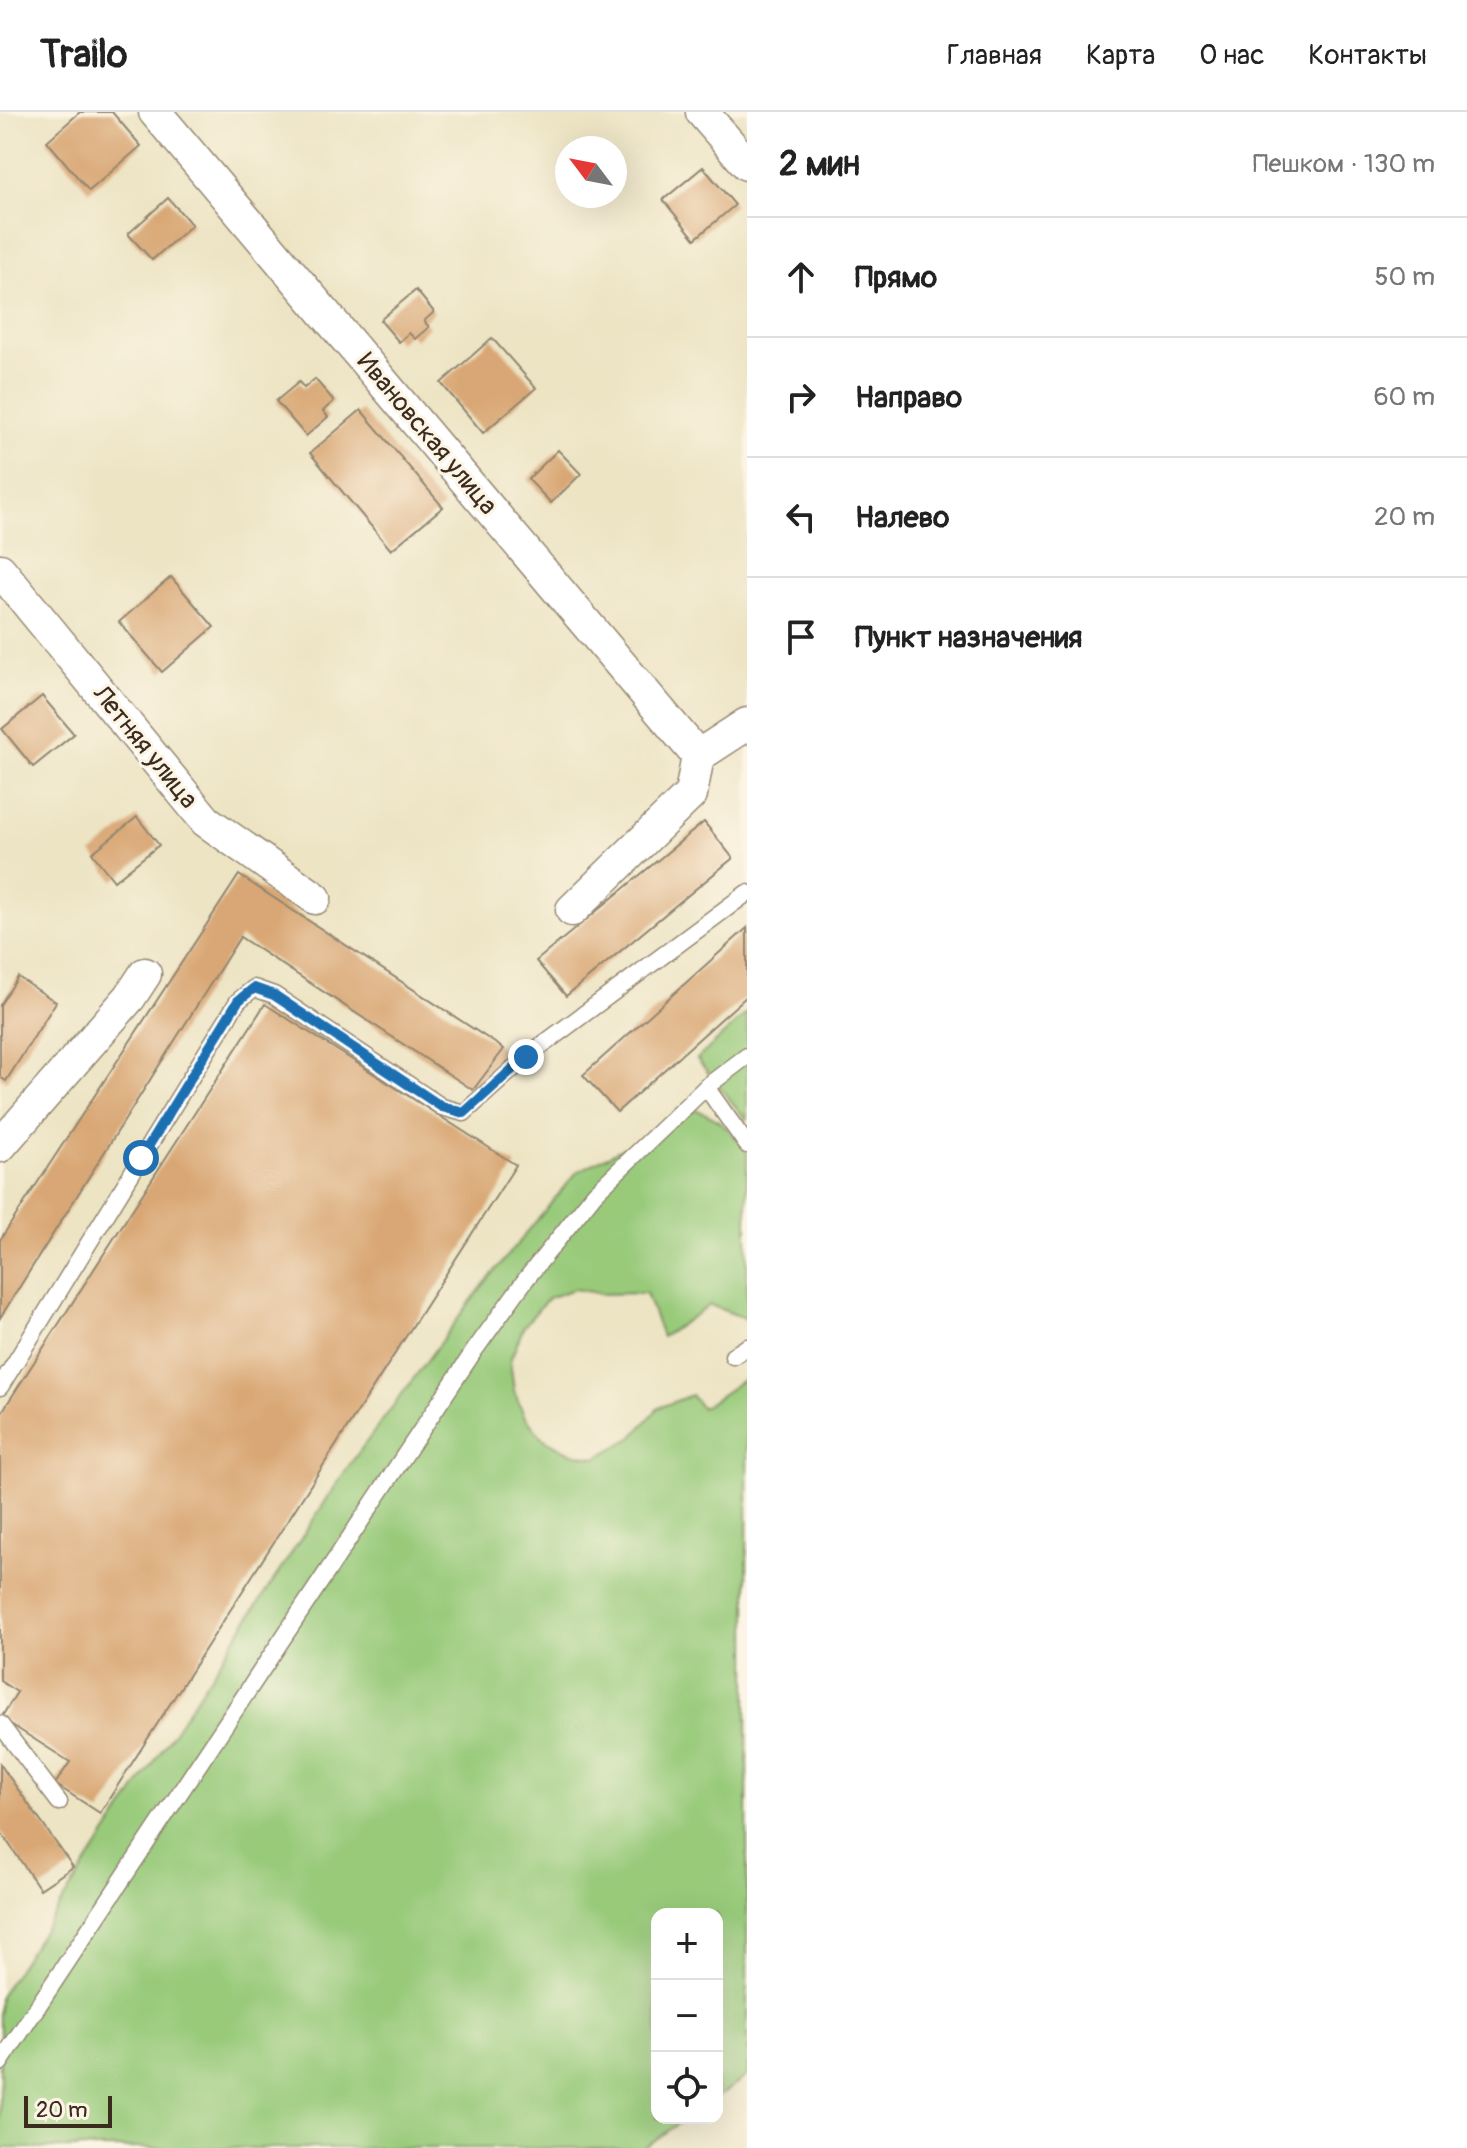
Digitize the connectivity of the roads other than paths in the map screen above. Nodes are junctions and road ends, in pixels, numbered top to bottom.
1 (155, 112) edge
2 (702, 112) edge
3 (747, 164) edge
4 (0, 570) edge
5 (747, 724) edge
6 (698, 756) junction
7 (747, 893) edge
8 (315, 898) dead end
9 (572, 910) dead end
10 (145, 974) dead end
11 (747, 1056) edge
12 (706, 1087) junction
13 (747, 1145) edge
14 (0, 1146) edge
15 (0, 1387) edge
16 (0, 1724) edge
17 (59, 1802) dead end
18 (0, 2063) edge

1 - 6 street, Ивановская улица
2 - 3 street
4 - 8 street, Летняя улица
5 - 6 street
6 - 9 street
7 - 15 lane
10 - 14 street
11 - 12 lane
12 - 13 lane
12 - 18 lane
16 - 17 lane

